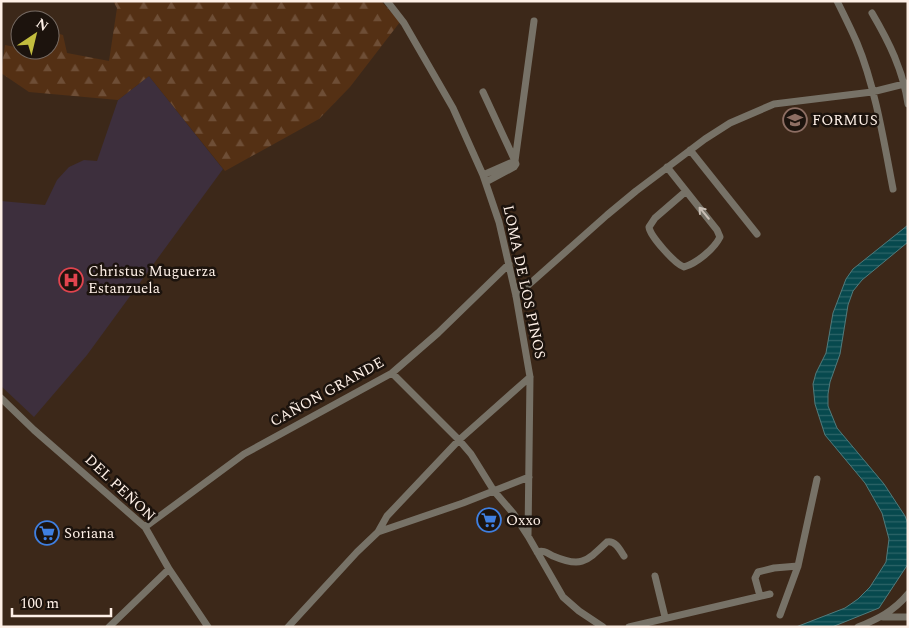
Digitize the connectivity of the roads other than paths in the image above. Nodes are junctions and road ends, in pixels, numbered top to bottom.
1 (836, 1) edge
2 (391, 3) edge
3 (872, 13) dead end
4 (534, 21) dead end
5 (906, 83) edge
6 (483, 92) dead end
7 (872, 92) junction
8 (908, 104) edge
9 (690, 150) junction
10 (515, 161) junction
11 (667, 167) junction
12 (483, 175) junction
13 (486, 182) junction
14 (893, 188) dead end
15 (685, 192) junction
16 (757, 234) dead end
17 (509, 264) junction
18 (516, 296) junction
19 (392, 373) junction
20 (530, 377) junction
21 (1, 398) edge
22 (459, 440) junction
23 (529, 477) junction
24 (817, 479) dead end
25 (494, 491) junction
26 (145, 527) junction
27 (378, 532) junction
28 (528, 536) junction
29 (538, 552) junction
30 (624, 556) dead end
31 (798, 566) junction
32 (169, 569) junction
33 (655, 576) dead end
34 (770, 594) dead end
35 (908, 594) edge
36 (760, 596) junction
37 (780, 615) dead end
38 (665, 617) junction
39 (881, 617) junction
40 (908, 617) edge
41 (109, 627) edge
42 (208, 627) edge
43 (288, 627) edge
44 (603, 627) edge
45 (629, 627) edge
46 (858, 627) edge

1 - 7 street
2 - 12 street, LOMA DE LOS PINOS
3 - 5 street
4 - 10 street
5 - 7 street
5 - 8 street
6 - 10 street
7 - 9 street
7 - 14 street
9 - 11 street
9 - 16 street
10 - 12 street
10 - 13 street
11 - 15 street
11 - 18 street
12 - 13 street, LOMA DE LOS PINOS
13 - 17 street, LOMA DE LOS PINOS
15 -> 15 street
17 - 18 street, LOMA DE LOS PINOS
17 - 19 street, CAÑON GRANDE
18 - 20 street, LOMA DE LOS PINOS
19 - 22 street
19 - 26 street, CAÑON GRANDE
20 - 22 street
20 - 23 street, LOMA DE LOS PINOS
21 - 26 street, DEL PEÑON
22 - 25 street
22 - 27 street
23 - 25 street
23 - 28 street, LOMA DE LOS PINOS
24 - 31 street
25 - 27 street
25 - 28 street
26 - 32 street, DEL PEÑON
27 - 43 street
28 - 29 street
29 - 30 street
29 - 44 street
31 - 36 street
31 - 37 street
32 - 41 street
32 - 42 street, DEL PEÑON
33 - 38 street
34 - 36 street
35 - 39 street
36 - 38 street
38 - 45 street
39 - 40 street
39 - 46 street

